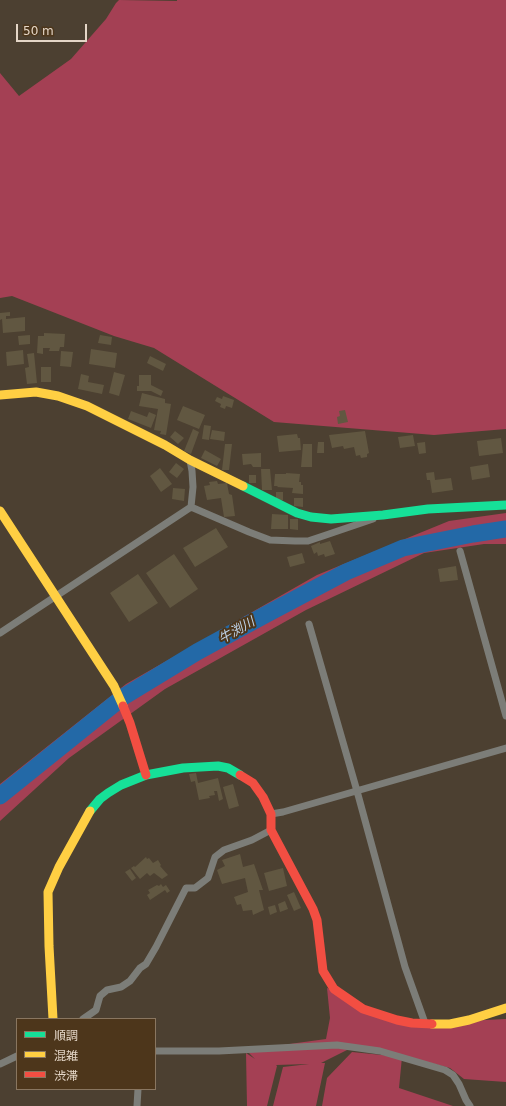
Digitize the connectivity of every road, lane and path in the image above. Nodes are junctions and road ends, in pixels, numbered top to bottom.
1 (0, 395) edge
2 (190, 460) junction
3 (506, 505) edge
4 (191, 508) junction
5 (0, 511) edge
6 (383, 515) junction
7 (460, 551) dead end
8 (56, 597) junction
9 (309, 624) dead end
10 (0, 633) edge
11 (506, 716) edge
12 (506, 748) edge
13 (146, 775) junction
14 (357, 791) junction
15 (271, 814) junction
16 (271, 830) junction
17 (506, 1008) edge
18 (53, 1018) edge
19 (84, 1018) edge
20 (425, 1023) junction
21 (156, 1051) edge
22 (16, 1056) edge
23 (0, 1064) edge
24 (138, 1090) edge
25 (137, 1106) edge
26 (470, 1106) edge

1 - 2 street
2 - 4 street
2 - 6 street
3 - 6 street
4 - 6 street
4 - 8 street
5 - 8 street
7 - 11 street
8 - 10 street
8 - 13 street
9 - 14 street
12 - 14 street
13 - 15 street
13 - 18 street
14 - 15 street
14 - 20 street
15 - 16 street
16 - 19 street
16 - 20 street
17 - 20 street
21 - 26 street
22 - 23 street
24 - 25 street

